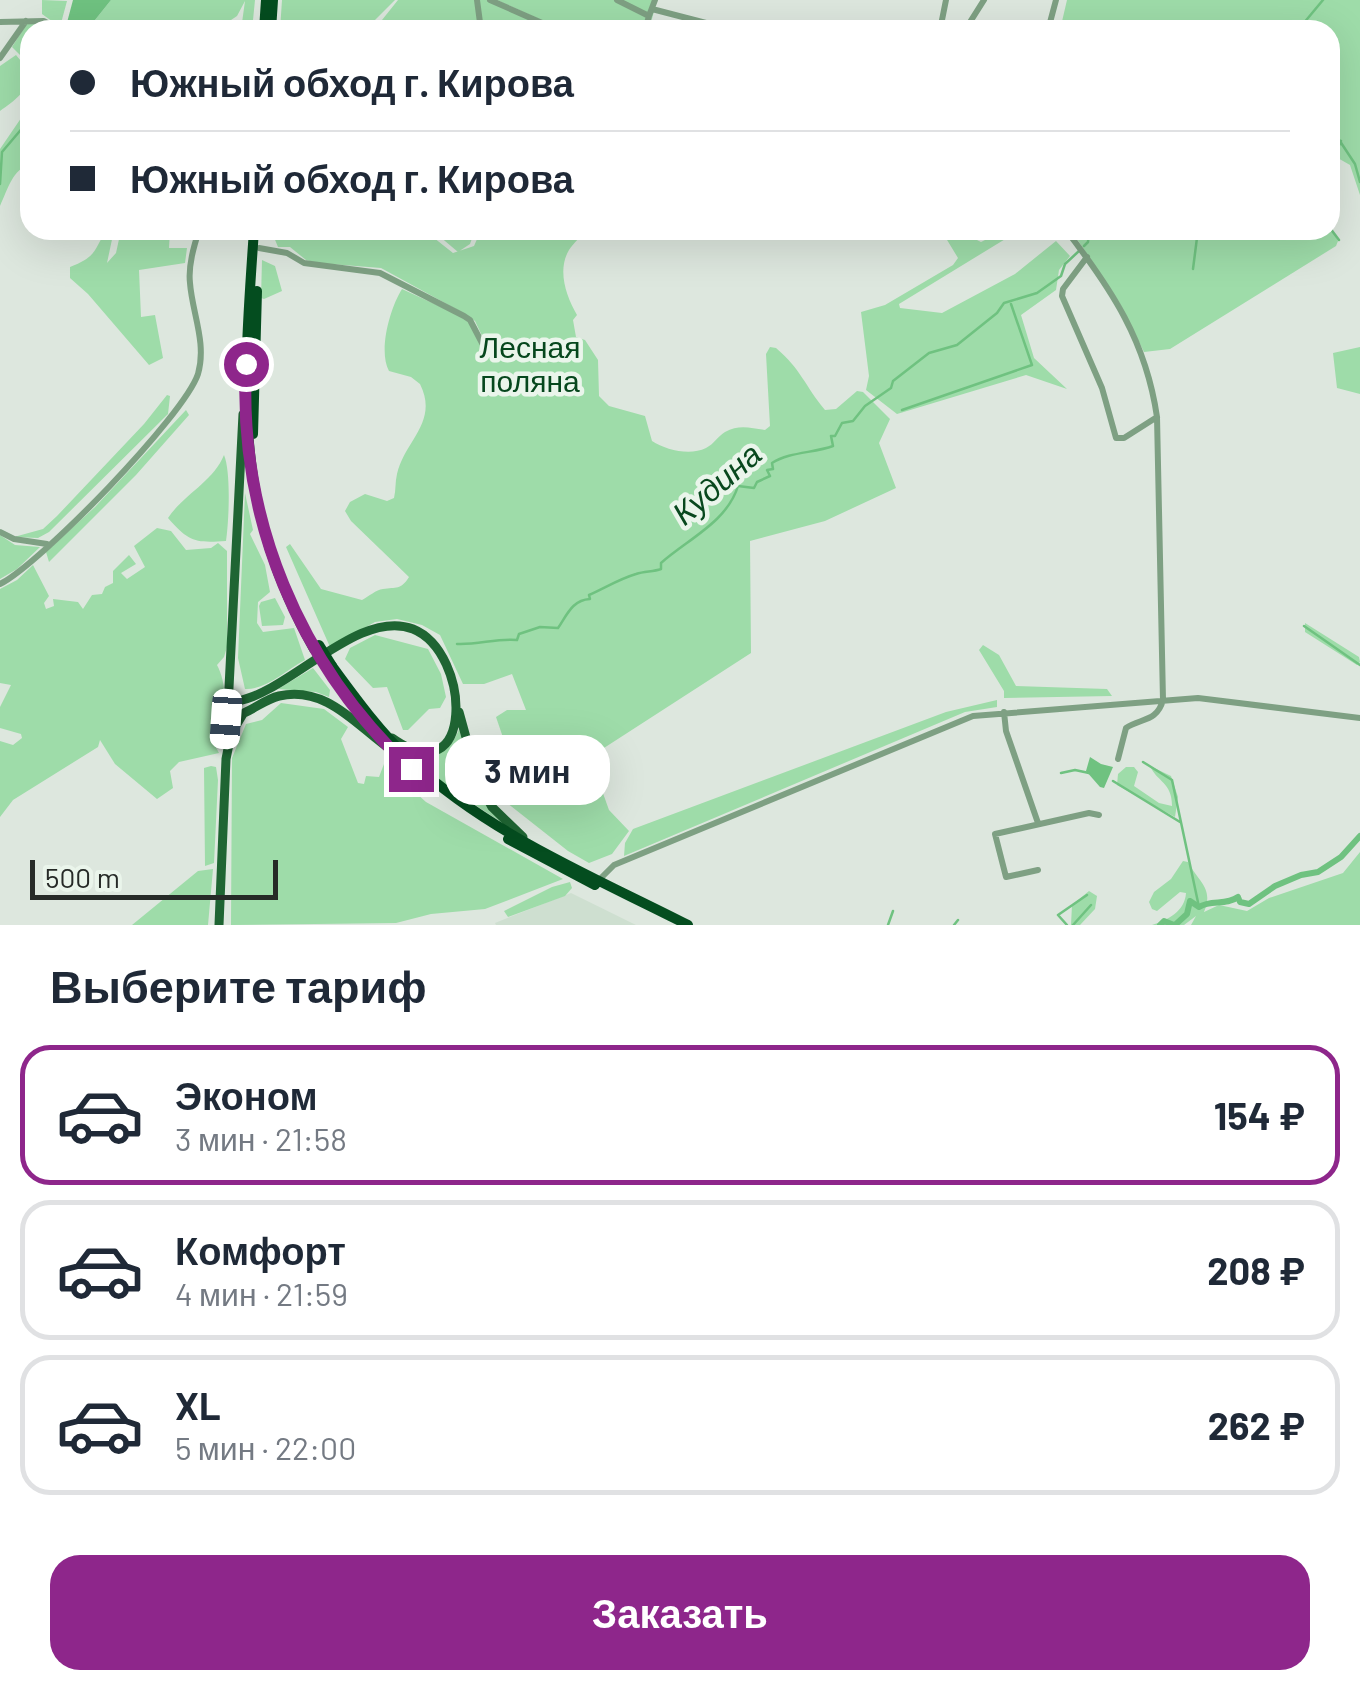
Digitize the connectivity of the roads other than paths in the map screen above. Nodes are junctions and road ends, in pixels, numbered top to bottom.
1 (490, 0) edge
2 (617, 0) edge
3 (508, 4) edge
4 (652, 8) edge
5 (539, 20) edge
6 (696, 20) edge
7 (20, 30) edge
8 (0, 58) edge
9 (196, 240) edge
10 (257, 240) edge
11 (259, 240) edge
12 (1074, 240) edge
13 (260, 248) junction
14 (1087, 257) junction
15 (482, 343) dead end
16 (249, 392) junction
17 (1157, 417) junction
18 (0, 532) edge
19 (48, 544) junction
20 (0, 584) edge
21 (330, 668) junction
22 (266, 691) junction
23 (455, 700) junction
24 (1163, 700) junction
25 (231, 705) junction
26 (1004, 712) junction
27 (243, 713) junction
28 (1360, 718) edge
29 (386, 734) junction
30 (394, 752) junction
31 (226, 759) junction
32 (1118, 759) dead end
33 (1100, 814) dead end
34 (1038, 823) junction
35 (527, 841) junction
36 (1038, 870) dead end
37 (600, 880) junction
38 (220, 925) edge
39 (673, 925) edge
40 (688, 925) edge

1 - 3 street
2 - 4 street
3 - 5 street
4 - 6 street
7 - 8 street
9 - 19 street
10 - 16 highway
11 - 13 highway
12 - 14 street
13 - 15 street
13 - 16 highway
14 - 17 street
14 - 17 street
16 - 21 highway, bridge
16 - 25 main road
17 - 24 street
18 - 19 street
19 - 20 street
21 - 29 highway
21 - 30 highway
22 - 23 main road
22 - 25 main road
22 - 27 main road
23 - 29 main road
23 - 35 main road
24 - 26 street
24 - 28 street
24 - 32 street
25 - 27 main road
25 - 31 main road
26 - 34 street
26 - 37 street
27 - 30 main road
27 - 31 main road
29 - 35 highway
30 - 39 highway
31 - 38 main road
33 - 34 street
34 - 36 street
35 - 37 highway
37 - 40 highway

